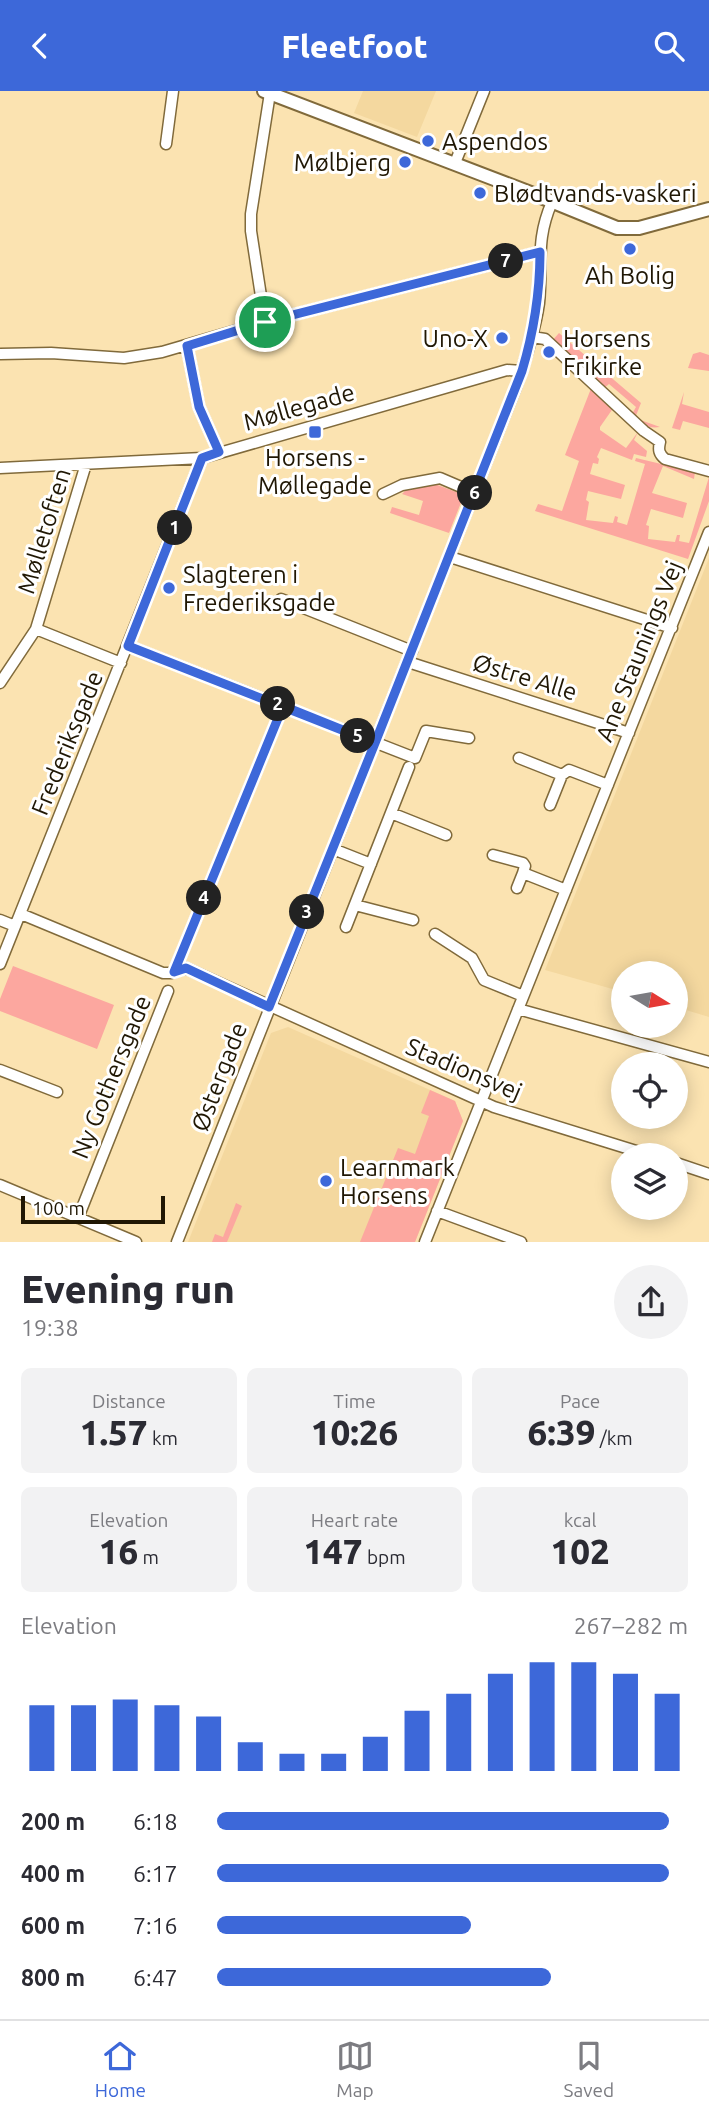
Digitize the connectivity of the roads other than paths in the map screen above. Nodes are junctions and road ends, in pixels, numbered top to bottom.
1 (173, 91) edge
2 (484, 91) edge
3 (267, 92) edge
4 (166, 144) dead end
5 (455, 163) junction
6 (552, 202) junction
7 (709, 209) edge
8 (540, 252) junction
9 (265, 322) junction
10 (532, 337) junction
11 (187, 346) junction
12 (0, 354) edge
13 (522, 371) junction
14 (219, 452) junction
15 (202, 458) junction
16 (86, 464) junction
17 (0, 468) edge
18 (709, 471) edge
19 (475, 493) junction
20 (383, 494) dead end
21 (709, 532) edge
22 (450, 557) junction
23 (281, 599) dead end
24 (672, 628) junction
25 (36, 629) junction
26 (128, 646) junction
27 (412, 652) junction
28 (408, 662) junction
29 (121, 663) junction
30 (0, 683) edge
31 (283, 706) junction
32 (629, 733) junction
33 (469, 738) dead end
34 (375, 743) junction
35 (519, 758) dead end
36 (409, 767) dead end
37 (562, 775) junction
38 (608, 785) junction
39 (550, 806) dead end
40 (391, 813) junction
41 (446, 835) dead end
42 (333, 849) junction
43 (492, 855) dead end
44 (371, 864) junction
45 (523, 873) junction
46 (517, 888) dead end
47 (566, 890) junction
48 (355, 905) junction
49 (20, 914) junction
50 (0, 920) edge
51 (413, 920) dead end
52 (15, 926) junction
53 (346, 927) dead end
54 (435, 934) dead end
55 (0, 964) edge
56 (174, 972) junction
57 (168, 991) dead end
58 (523, 996) junction
59 (269, 1007) junction
60 (518, 1009) junction
61 (709, 1062) edge
62 (0, 1070) edge
63 (57, 1092) dead end
64 (481, 1102) junction
65 (611, 1143) edge
66 (688, 1167) edge
67 (709, 1174) edge
68 (0, 1185) edge
69 (437, 1211) junction
70 (78, 1218) junction
71 (136, 1242) edge
72 (177, 1242) edge
73 (425, 1242) edge
74 (521, 1242) edge

1 - 4 street
2 - 5 street
3 - 5 street
3 - 9 street
5 - 6 street
6 - 7 street
6 - 8 street, Østergade
8 - 9 street
8 - 10 street, Østergade
9 - 11 street
10 - 13 street, Østergade
10 - 18 street
11 - 12 street
11 - 14 street
13 - 14 street, Møllegade
13 - 19 street, Østergade
14 - 15 street, Møllegade
15 - 16 street, Møllegade
15 - 26 street, Frederiksgade
16 - 17 street, Møllegade
16 - 25 street, Mølletoften
19 - 20 street
19 - 22 street, Østergade
21 - 24 street, Ane Staunings Vej
22 - 24 street
22 - 27 street, Østergade
23 - 27 street
24 - 32 street, Ane Staunings Vej
25 - 29 street
25 - 30 street, Mølletoften
26 - 29 street, Frederiksgade
26 - 31 street
27 - 28 street, Østergade
28 - 32 street, Østre Alle
28 - 34 street, Østergade
29 - 49 street, Frederiksgade
31 - 34 street
31 - 56 street
32 - 38 street, Ane Staunings Vej
33 - 34 street
34 - 42 street, Østergade
35 - 37 street
36 - 40 street
37 - 38 street
37 - 39 street
38 - 47 street, Ane Staunings Vej
40 - 41 street
40 - 44 street
42 - 44 street
42 - 59 street, Østergade
43 - 45 street
44 - 48 street
45 - 46 street
45 - 47 street
47 - 58 street, Ane Staunings Vej
48 - 51 street
48 - 53 street
49 - 52 street, Frederiksgade
49 - 56 street, Stadionsvej
50 - 52 street
52 - 55 street, Frederiksgade
54 - 58 street
56 - 59 street, Stadionsvej
57 - 70 street, Ny Gothersgade
58 - 60 street, Ane Staunings Vej
59 - 64 street, Stadionsvej
59 - 72 street, Østergade
60 - 61 street
60 - 64 street, Ane Staunings Vej
62 - 63 street
64 - 65 street, Stadionsvej
64 - 69 street, Ane Staunings Vej
66 - 67 street
68 - 70 street
69 - 73 street, Ane Staunings Vej
69 - 74 street
70 - 71 street

